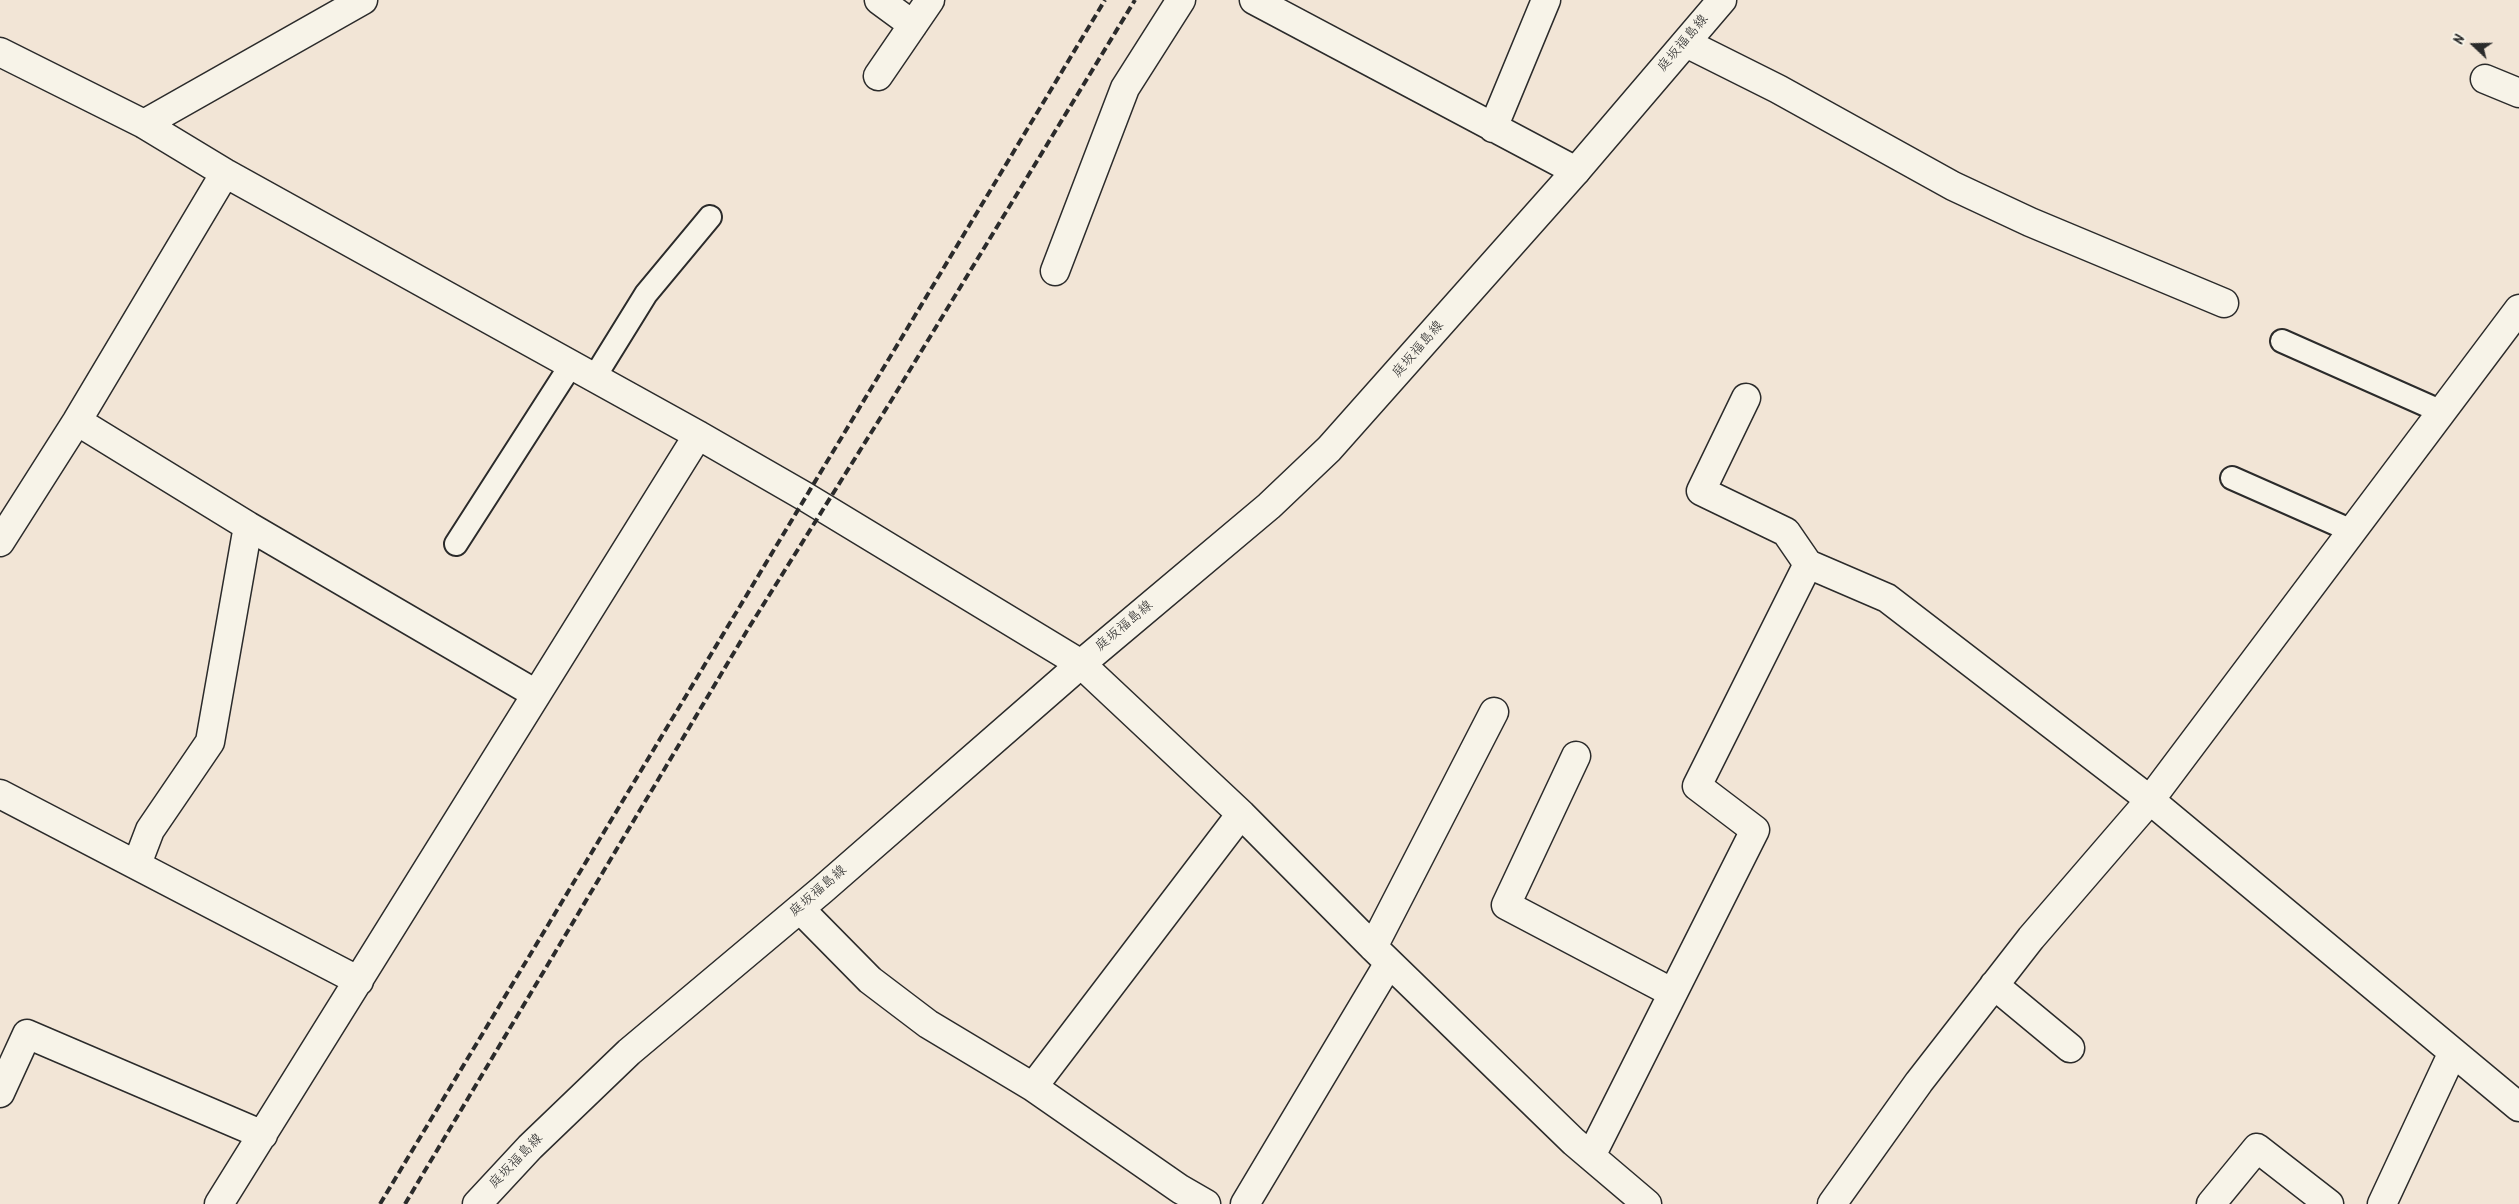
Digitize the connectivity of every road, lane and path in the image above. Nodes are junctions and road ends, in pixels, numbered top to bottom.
1 (364, 0) edge
2 (879, 0) edge
3 (930, 0) edge
4 (1181, 0) edge
5 (1254, 0) edge
6 (1546, 0) edge
7 (1722, 0) edge
8 (914, 25) junction
9 (1686, 43) junction
10 (0, 52) edge
11 (878, 76) dead end
12 (2485, 79) dead end
13 (2519, 93) edge
14 (144, 124) junction
15 (1493, 128) junction
16 (1576, 172) junction
17 (225, 174) junction
18 (710, 217) dead end
19 (1055, 271) dead end
20 (2224, 303) dead end
21 (2519, 309) edge
22 (2282, 341) dead end
23 (582, 371) junction
24 (1746, 398) dead end
25 (2442, 412) junction
26 (77, 420) junction
27 (698, 435) junction
28 (2232, 478) dead end
29 (248, 526) junction
30 (2352, 531) junction
31 (0, 542) edge
32 (456, 544) dead end
33 (1808, 564) junction
34 (1081, 664) junction
35 (536, 694) junction
36 (1494, 712) dead end
37 (1576, 756) dead end
38 (0, 794) edge
39 (2150, 800) junction
40 (1241, 814) junction
41 (137, 864) junction
42 (800, 909) junction
43 (1381, 955) junction
44 (359, 981) junction
45 (1994, 985) junction
46 (1673, 993) junction
47 (2070, 1048) dead end
48 (2453, 1052) junction
49 (1034, 1087) junction
50 (0, 1093) edge
51 (2519, 1107) edge
52 (263, 1135) junction
53 (1591, 1156) junction
54 (1175, 1196) edge
55 (485, 1202) edge
56 (219, 1204) edge
57 (1206, 1204) edge
58 (1245, 1204) edge
59 (1647, 1204) edge
60 (1832, 1204) edge
61 (2211, 1204) edge
62 (2329, 1204) edge
63 (2382, 1204) edge

1 - 14 street
2 - 8 street
3 - 8 street
4 - 19 street
5 - 15 street
6 - 15 street
7 - 9 street, 庭坂福島線
8 - 11 street
9 - 16 street, 庭坂福島線
9 - 20 street
10 - 14 street
12 - 13 street
14 - 17 street
15 - 16 street
16 - 34 street, 庭坂福島線
17 - 23 street
17 - 26 street
18 - 23 lane
21 - 25 street
22 - 25 lane
23 - 27 street
23 - 32 lane
24 - 33 street
25 - 30 street
26 - 29 street
26 - 31 street
27 - 34 street
27 - 35 street
28 - 30 lane
29 - 35 street
29 - 41 street
30 - 39 street
33 - 39 street
33 - 46 street
34 - 40 street
34 - 42 street, 庭坂福島線
35 - 44 street
36 - 43 street
37 - 46 street
38 - 41 street
39 - 45 street
39 - 48 street
40 - 43 street
40 - 49 street
41 - 44 street
42 - 49 street
42 - 55 street, 庭坂福島線
43 - 53 street
43 - 58 street
44 - 52 street
45 - 47 street
45 - 60 street
46 - 53 street
48 - 51 street
48 - 63 street
49 - 54 street
50 - 52 street
52 - 56 street
53 - 59 street
54 - 57 street
61 - 62 street

